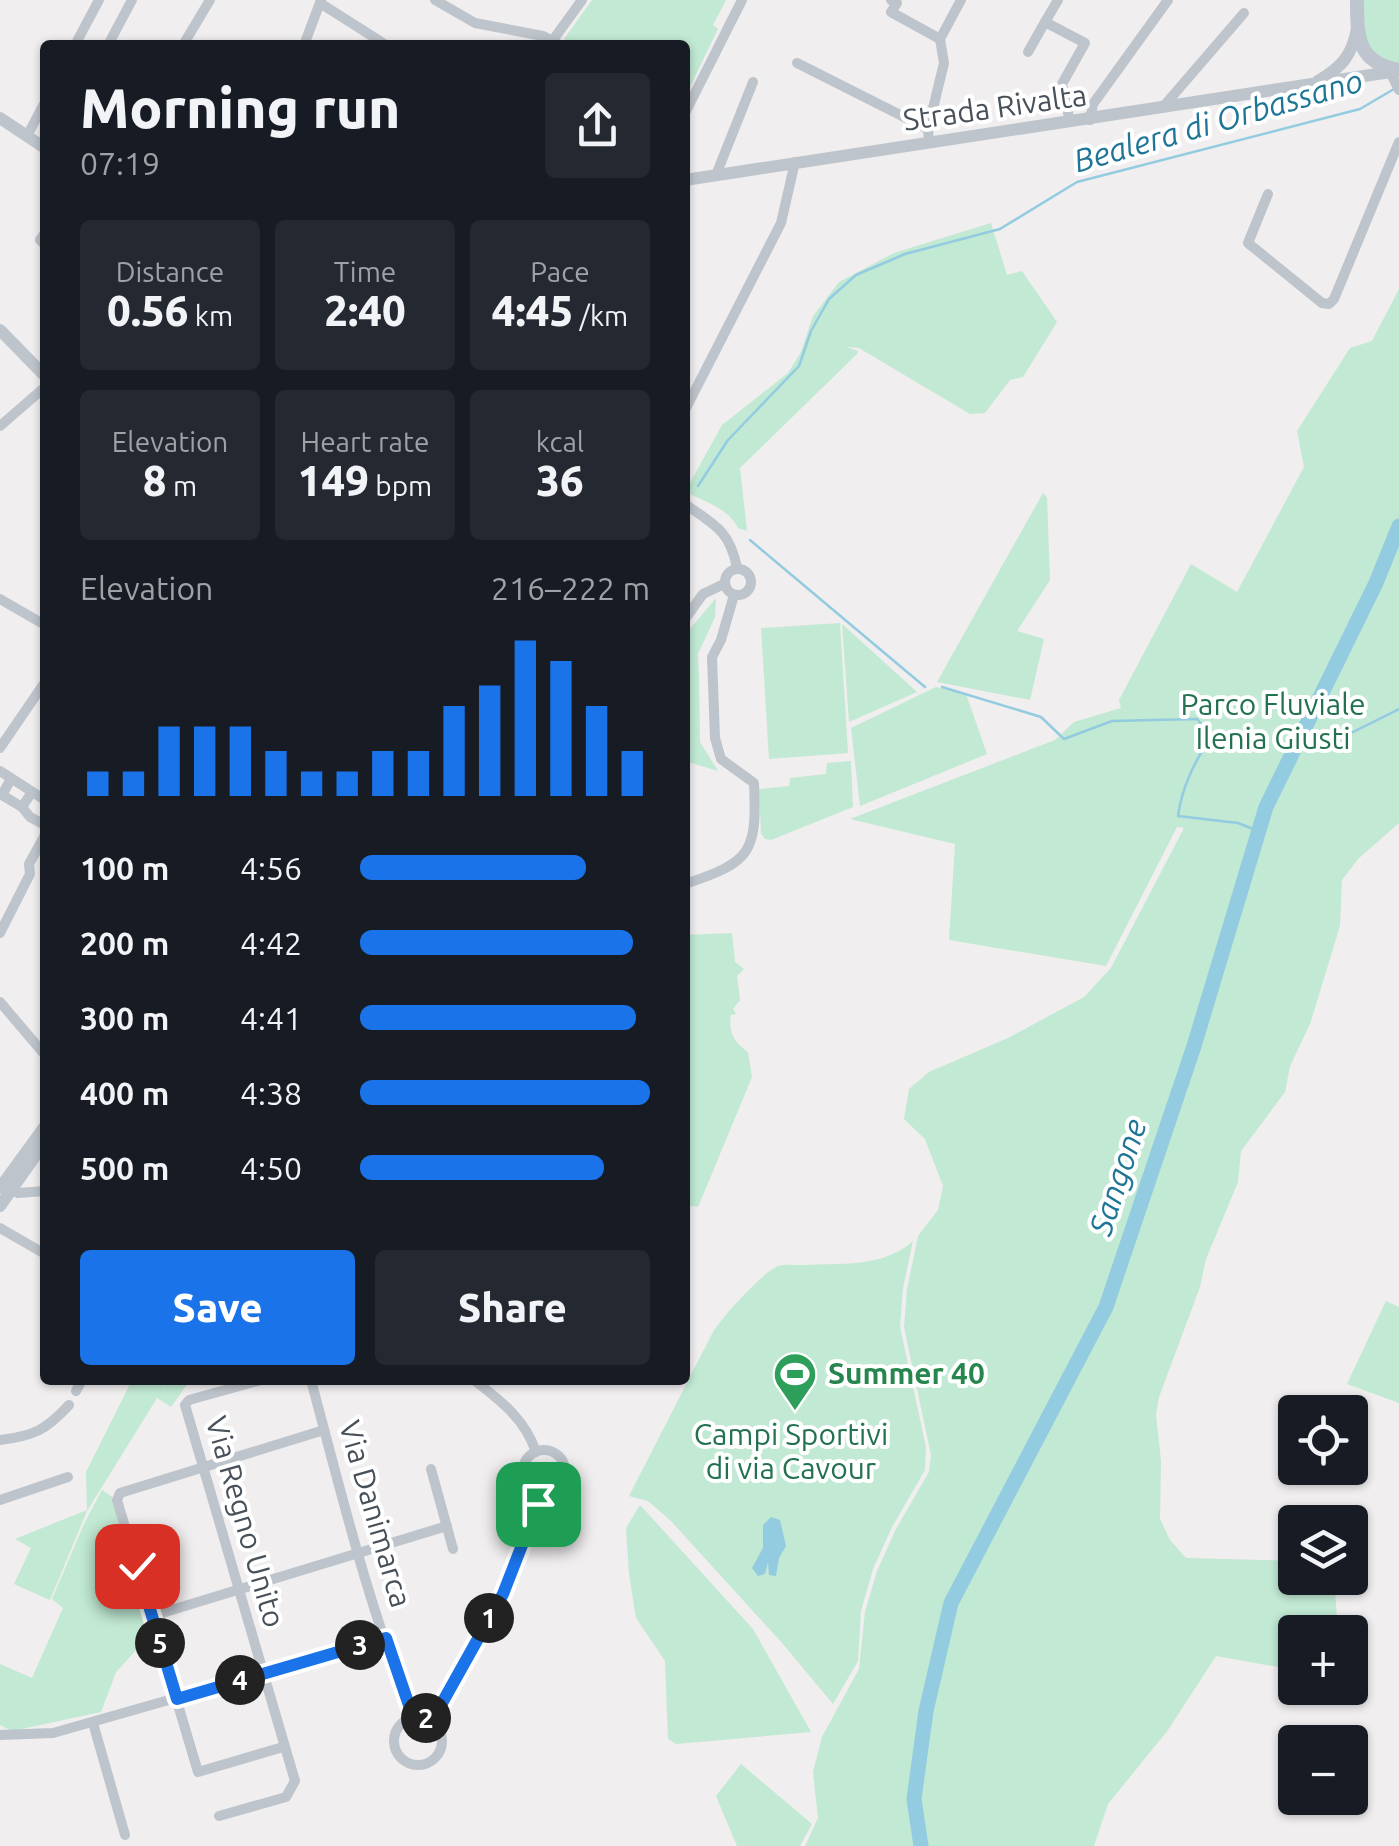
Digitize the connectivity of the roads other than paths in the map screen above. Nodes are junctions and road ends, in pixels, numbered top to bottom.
1 (99, 0) edge
2 (132, 0) edge
3 (210, 0) edge
4 (435, 0) edge
5 (581, 0) edge
6 (742, 0) edge
7 (891, 0) edge
8 (961, 0) edge
9 (1058, 0) edge
10 (1168, 0) edge
11 (1357, 0) edge
12 (320, 1) edge
13 (1244, 13) dead end
14 (1046, 22) junction
15 (1357, 24) junction
16 (940, 39) junction
17 (78, 40) edge
18 (111, 40) edge
19 (186, 40) edge
20 (306, 40) edge
21 (378, 40) edge
22 (544, 40) edge
23 (558, 40) edge
24 (1028, 52) dead end
25 (798, 63) dead end
26 (1396, 71) edge
27 (753, 82) dead end
28 (1312, 84) junction
29 (1399, 90) edge
30 (690, 103) edge
31 (1163, 107) junction
32 (40, 111) edge
33 (0, 118) edge
34 (1090, 120) junction
35 (1070, 122) junction
36 (27, 136) junction
37 (929, 136) junction
38 (1399, 142) edge
39 (40, 145) edge
40 (795, 162) junction
41 (716, 175) junction
42 (690, 179) edge
43 (1268, 194) dead end
44 (0, 330) edge
45 (40, 371) edge
46 (40, 390) edge
47 (690, 400) edge
48 (0, 426) edge
49 (690, 508) edge
50 (737, 568) junction
51 (724, 584) junction
52 (734, 595) junction
53 (0, 598) edge
54 (690, 609) edge
55 (40, 622) edge
56 (40, 689) edge
57 (0, 748) edge
58 (0, 772) edge
59 (11, 779) junction
60 (32, 792) junction
61 (1, 796) edge
62 (40, 797) edge
63 (22, 807) junction
64 (40, 823) edge
65 (40, 844) edge
66 (690, 882) edge
67 (0, 933) edge
68 (0, 1002) edge
69 (40, 1049) edge
70 (40, 1133) edge
71 (40, 1147) edge
72 (3, 1187) edge
73 (40, 1191) edge
74 (0, 1206) edge
75 (0, 1228) edge
76 (40, 1251) edge
77 (243, 1385) edge
78 (312, 1385) edge
79 (480, 1385) edge
80 (68, 1404) dead end
81 (324, 1430) junction
82 (0, 1440) edge
83 (536, 1452) junction
84 (203, 1467) junction
85 (431, 1470) dead end
86 (68, 1477) dead end
87 (542, 1492) junction
88 (0, 1500) edge
89 (447, 1526) junction
90 (454, 1548) dead end
91 (359, 1552) junction
92 (238, 1589) junction
93 (152, 1616) junction
94 (386, 1638) junction
95 (263, 1674) junction
96 (177, 1699) junction
97 (413, 1717) junction
98 (432, 1721) junction
99 (94, 1723) junction
100 (0, 1736) edge
101 (283, 1746) junction
102 (219, 1816) dead end
103 (125, 1835) dead end

1 - 17 street
2 - 18 street
3 - 19 street
4 - 22 street
5 - 23 street
6 - 30 street
7 - 16 street
8 - 16 street
9 - 14 street
10 - 34 street
11 - 15 main road
12 - 20 street
12 - 21 street
13 - 31 street
14 - 24 street
14 - 35 street
15 - 26 main road
15 - 28 street, Strada Rivalta
16 - 37 street
25 - 37 street
26 - 28 street, Strada Rivalta
26 - 29 street
27 - 41 street
28 - 31 street, Strada Rivalta
31 - 34 street, Strada Rivalta
32 - 36 street
33 - 36 street
34 - 35 street, Strada Rivalta
35 - 37 street, Strada Rivalta
36 - 39 street
37 - 40 street, Strada Rivalta
38 - 43 street
40 - 41 street, Strada Rivalta
40 - 47 street
41 - 42 street, Strada Rivalta
44 - 45 street
46 - 48 street
49 - 50 street
50 - 51 street
50 - 52 street
51 - 52 street
51 - 54 street
52 - 66 street
53 - 55 street
56 - 57 street
58 - 59 street
59 - 60 street
59 - 61 street
60 - 62 street
60 - 63 street
61 - 63 street
63 - 64 street
65 - 67 street
68 - 69 street
70 - 72 street
71 - 72 street
72 - 73 street
72 - 74 street
75 - 76 street
77 - 84 street, Via Regno Unito
78 - 81 street, Via Danimarca
79 - 83 street
80 - 82 street
81 - 84 street
81 - 91 street, Via Danimarca
83 - 87 street
83 - 87 street
84 - 92 street, Via Regno Unito
84 - 93 street
85 - 89 street
86 - 88 street
87 - 98 street
89 - 90 street
89 - 91 street
91 - 92 street
91 - 94 street, Via Danimarca
92 - 93 street
92 - 95 street, Via Regno Unito
93 - 96 street
94 - 95 street
94 - 97 street, Via Danimarca
95 - 96 street
95 - 101 street, Via Regno Unito
96 - 99 street
96 - 101 street
97 - 98 street
97 - 98 street
99 - 100 street
99 - 103 street
101 - 102 street, Via Regno Unito

